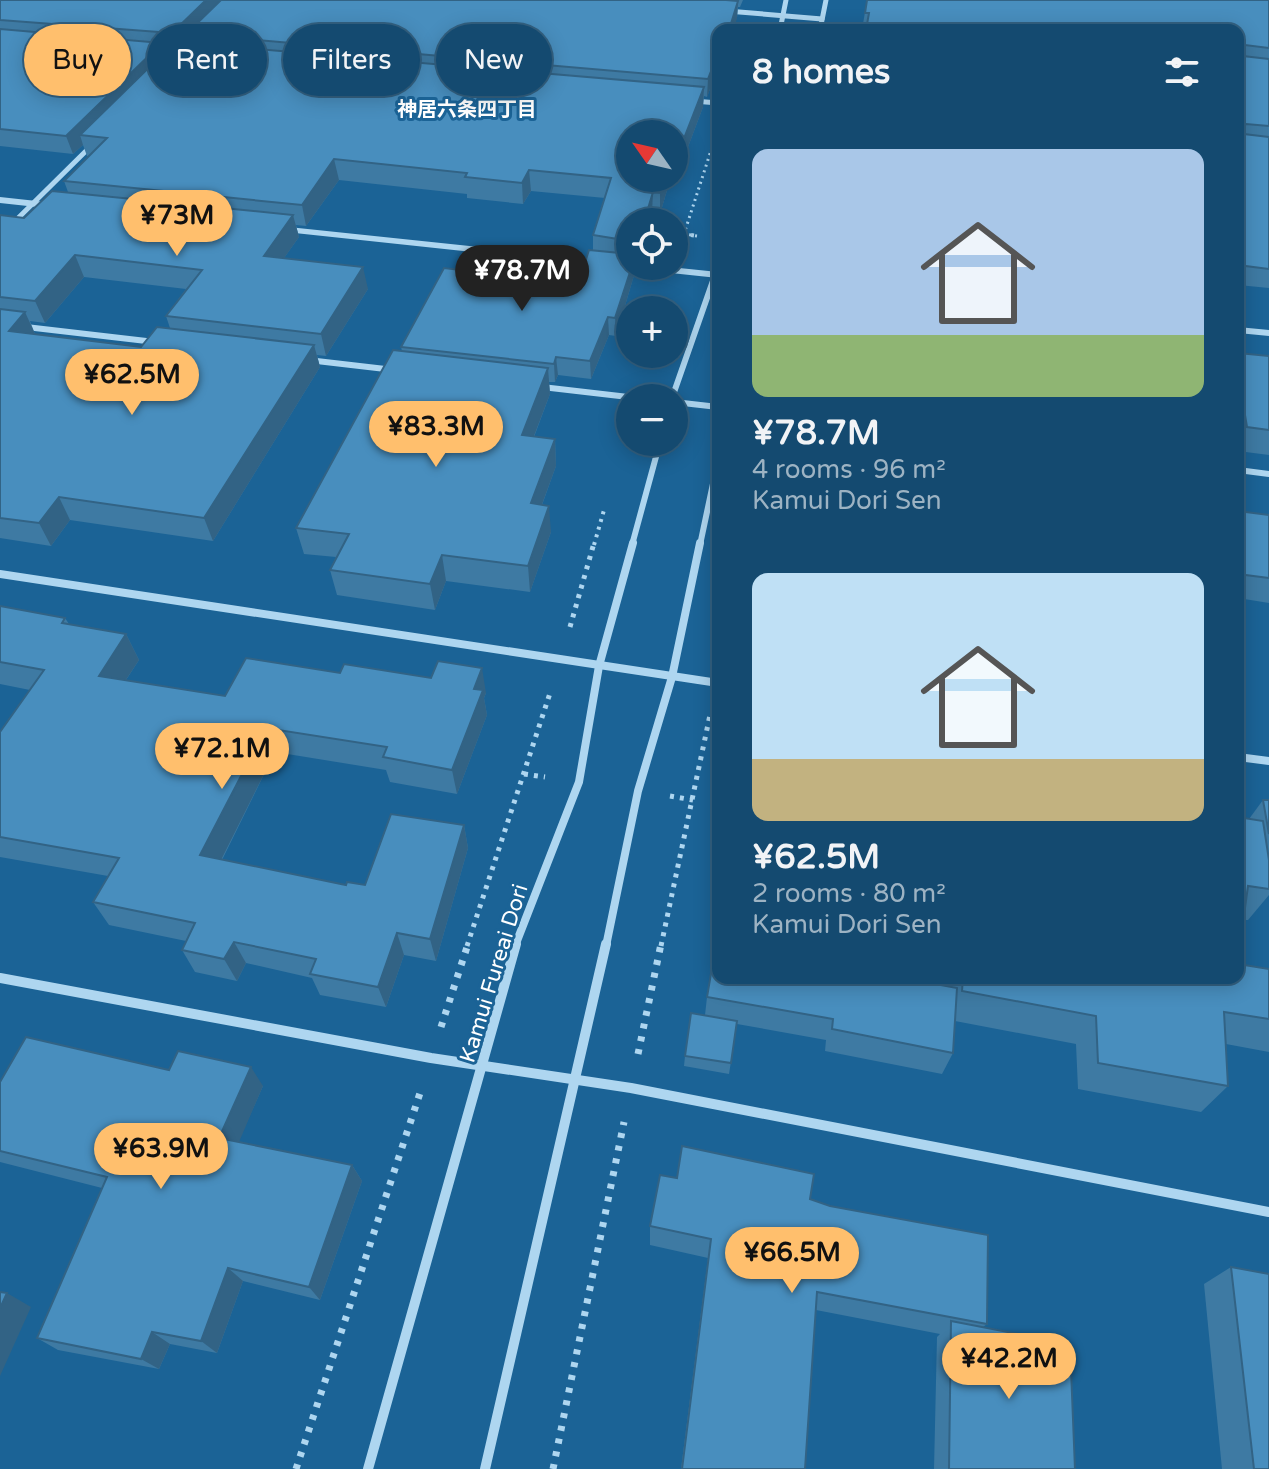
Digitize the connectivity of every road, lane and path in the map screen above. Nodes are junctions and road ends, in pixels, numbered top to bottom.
1 (786, 0) edge
2 (826, 0) edge
3 (724, 11) edge
4 (780, 16) junction
5 (822, 19) junction
6 (780, 24) edge
7 (821, 24) edge
8 (686, 100) edge
9 (712, 102) edge
10 (96, 140) edge
11 (712, 148) edge
12 (0, 200) edge
13 (32, 203) junction
14 (64, 207) edge
15 (688, 222) edge
16 (268, 228) edge
17 (0, 236) edge
18 (616, 264) edge
19 (688, 272) edge
20 (712, 274) edge
21 (712, 289) edge
22 (0, 324) edge
23 (1244, 331) edge
24 (1269, 333) edge
25 (171, 344) edge
26 (295, 358) edge
27 (404, 371) edge
28 (679, 384) edge
29 (528, 385) edge
30 (616, 395) edge
31 (688, 402) edge
32 (712, 406) edge
33 (656, 456) edge
34 (1244, 471) edge
35 (1269, 474) edge
36 (712, 488) edge
37 (608, 496) dead end
38 (0, 574) edge
39 (560, 660) junction
40 (599, 666) junction
41 (672, 677) junction
42 (712, 682) edge
43 (1244, 758) edge
44 (1269, 761) edge
45 (0, 978) edge
46 (431, 1058) junction
47 (483, 1065) junction
48 (575, 1079) junction
49 (1269, 1212) edge
50 (296, 1469) edge
51 (368, 1469) edge
52 (485, 1469) edge

1 - 4 street
2 - 5 street
3 - 4 street
4 - 5 street
4 - 6 street
5 - 7 street
8 - 9 street
10 - 13 street
11 - 15 path
12 - 13 street
13 - 14 street
13 - 17 street
16 - 18 street
19 - 20 street
21 - 28 street
22 - 25 street
23 - 24 street
26 - 27 street
29 - 30 street
31 - 32 street
33 - 40 street, Kamui Fureai Dori
34 - 35 street
36 - 41 street
37 - 39 path
38 - 39 street
39 - 40 street
39 - 46 path
40 - 41 street
40 - 47 street, Kamui Fureai Dori
41 - 42 street
41 - 48 street
43 - 44 street
45 - 46 street
46 - 47 street
46 - 50 path
47 - 48 street
47 - 51 street, Kamui Fureai Dori
48 - 49 street
48 - 52 street

